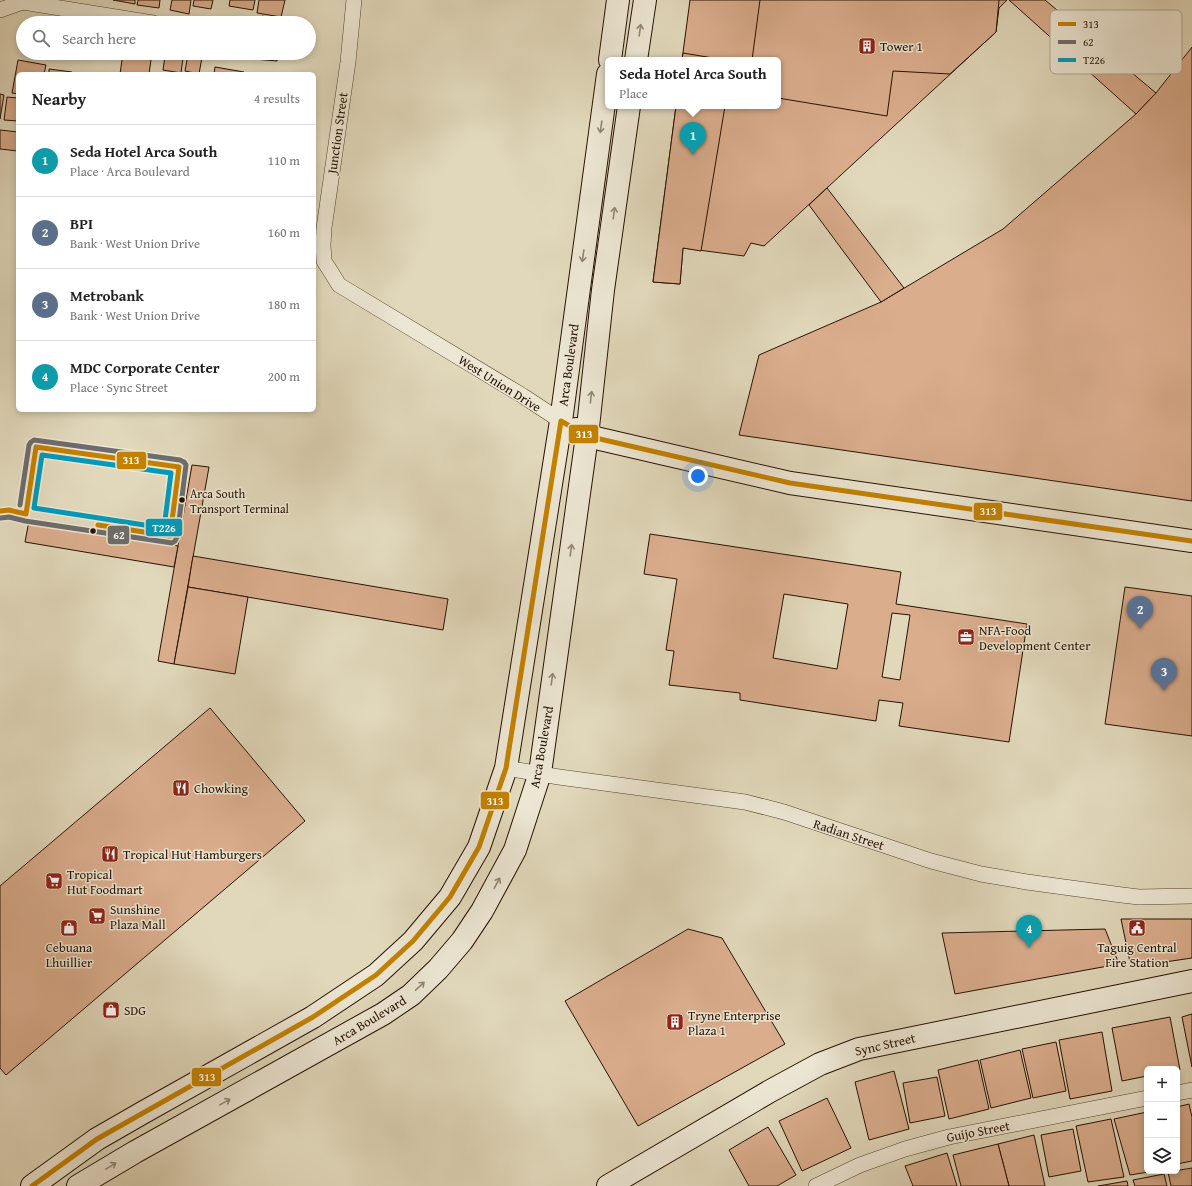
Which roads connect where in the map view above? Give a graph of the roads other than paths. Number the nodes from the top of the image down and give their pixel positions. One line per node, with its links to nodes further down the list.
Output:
1 (354, 0): 11 (street, Junction Street)
2 (618, 0): 7 (street)
3 (645, 0): 8 (street, one-way to 3)
4 (24, 1): 5 (street); 6 (street)
5 (0, 10)
6 (112, 16)
7 (610, 57)
8 (636, 57)
9 (605, 96): 12 (street, Arca Boulevard, one-way to 12)
10 (629, 109): 13 (street, Arca Boulevard, one-way to 10)
11 (339, 286): 12 (street, West Union Drive)
12 (561, 421): 13 (street, West Union Drive); 15 (street, Arca Boulevard)
13 (587, 436): 14 (street, West Union Drive); 16 (street, Arca Boulevard, one-way to 13)
14 (1192, 540)
15 (506, 768): 16 (street, Radian Street); 22 (street, Arca Boulevard)
16 (540, 773): 17 (street, Radian Street); 23 (street, Arca Boulevard, one-way to 16)
17 (1192, 896)
18 (1192, 981): 24 (street, Sync Street)
19 (1192, 1090): 20 (street)
20 (1180, 1092)
21 (1144, 1099): 25 (street, Guijo Street)
22 (32, 1186)
23 (78, 1186)
24 (608, 1186)
25 (816, 1186)

